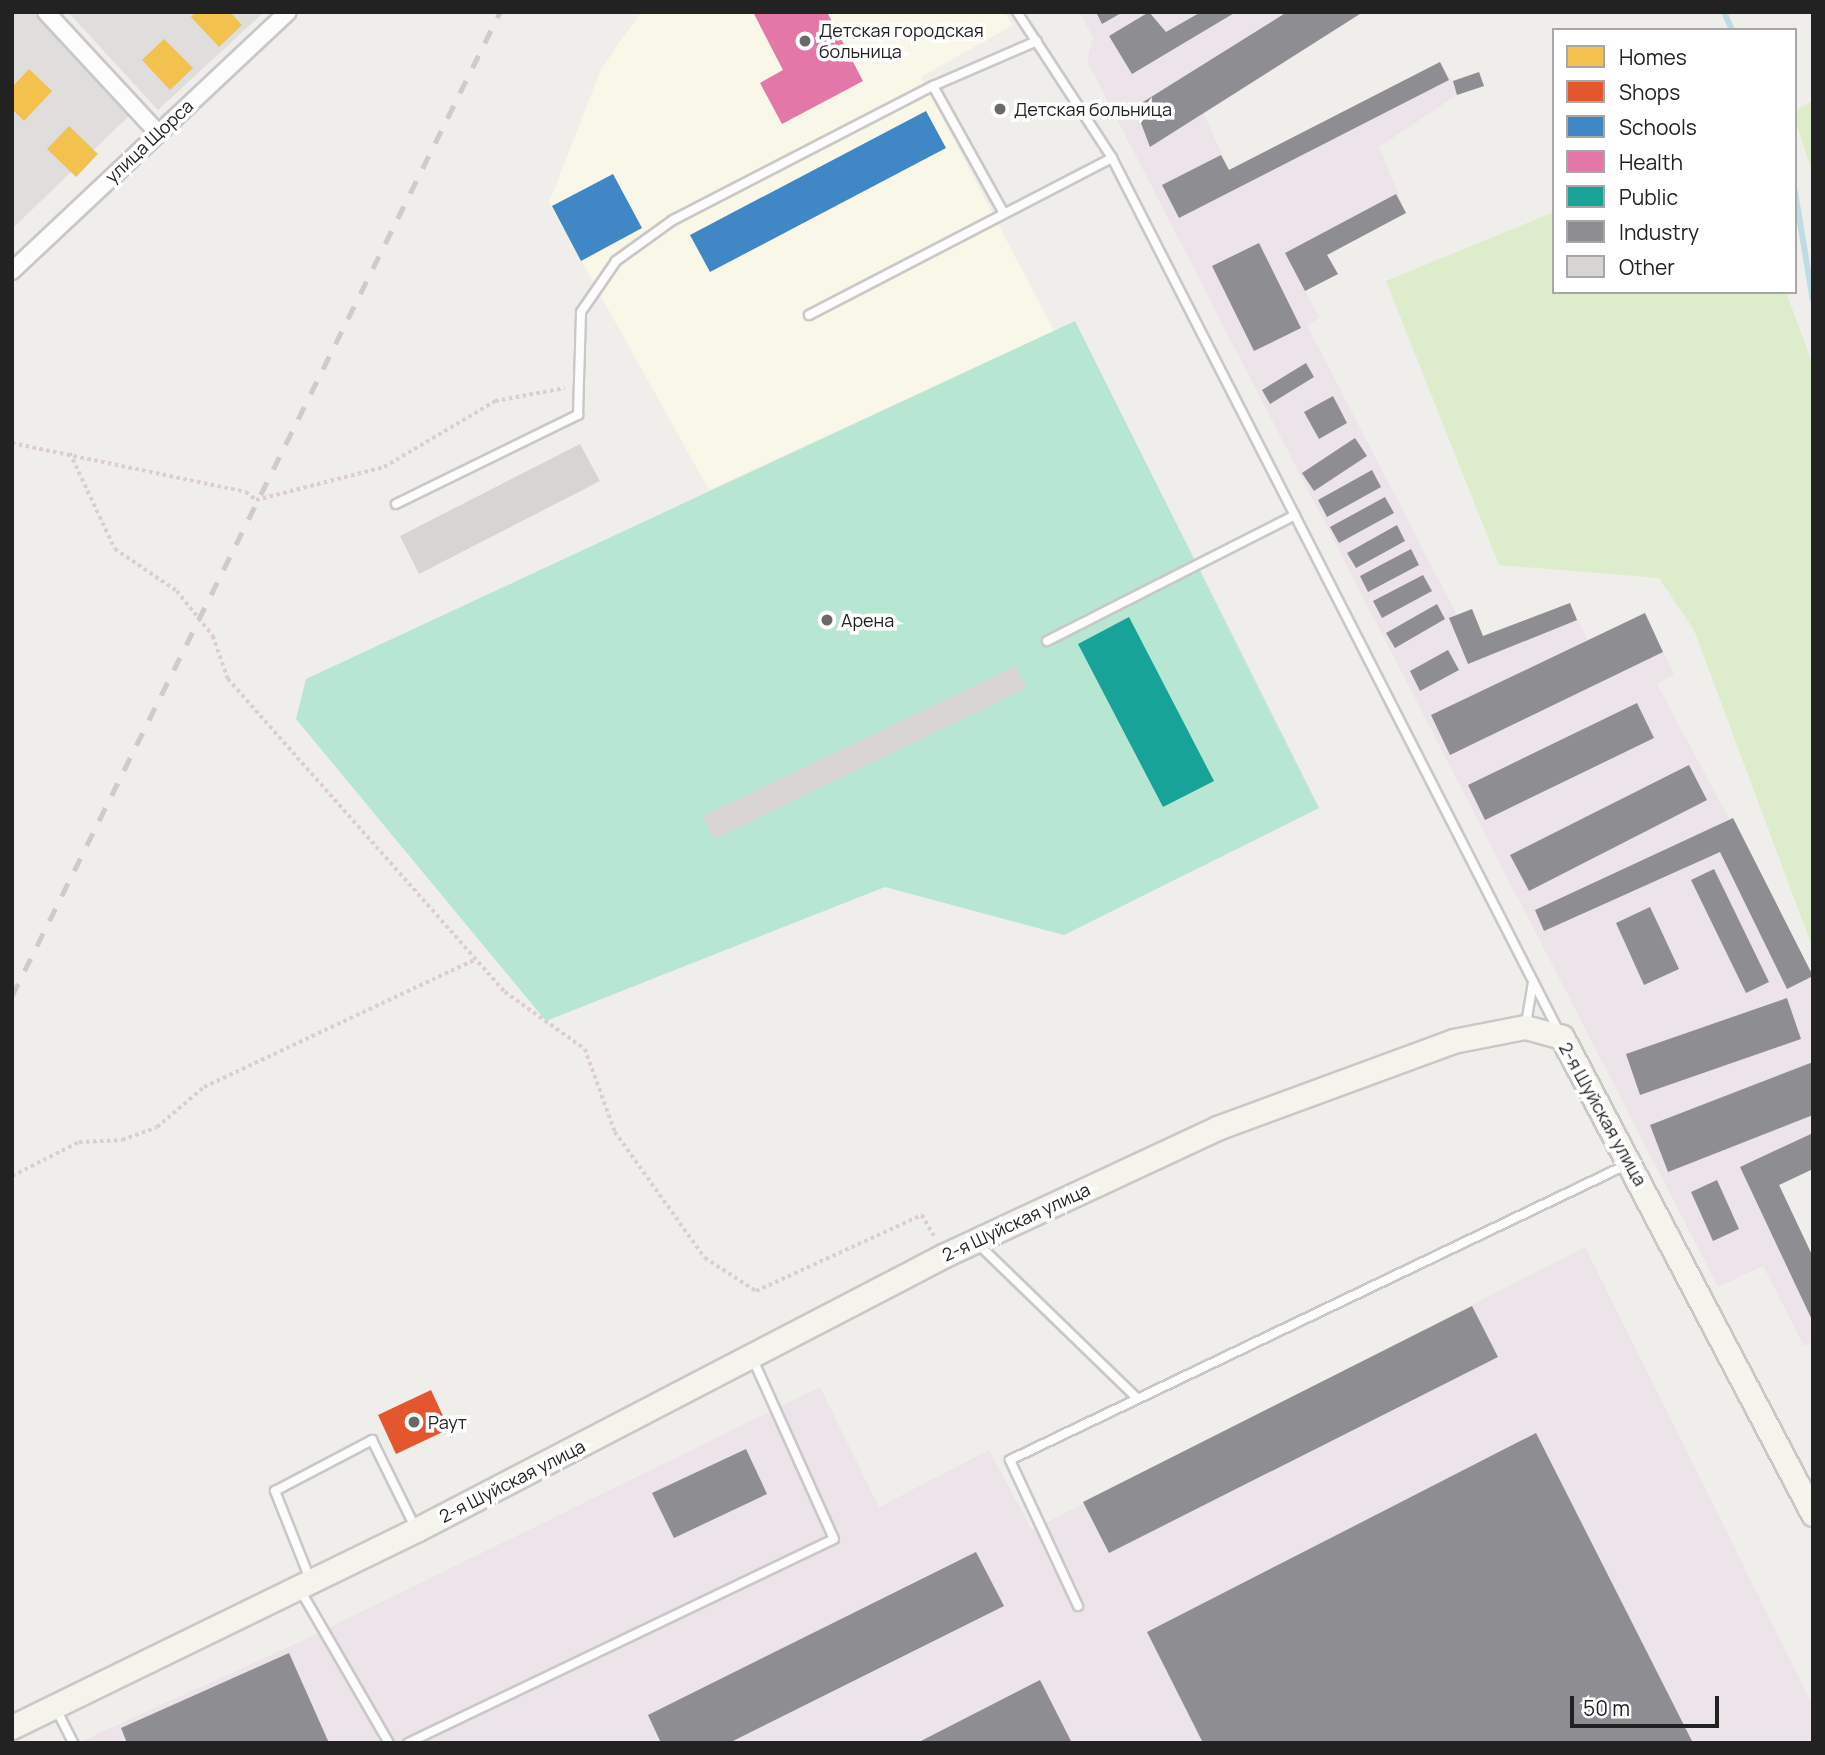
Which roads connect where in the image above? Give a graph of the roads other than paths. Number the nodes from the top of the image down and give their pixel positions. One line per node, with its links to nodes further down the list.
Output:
1 (46, 12): 6 (street)
2 (288, 12): 6 (street, улица Щорса)
3 (1017, 12): 4 (lane)
4 (1037, 41): 5 (lane); 7 (lane)
5 (933, 86): 8 (lane); 11 (lane)
6 (157, 132): 9 (street, улица Щорса)
7 (1112, 158): 8 (lane); 12 (lane)
8 (1003, 212): 10 (lane)
9 (12, 271)
10 (808, 315)
11 (396, 504)
12 (1295, 515): 13 (lane); 14 (lane)
13 (1047, 641)
14 (1533, 982): 15 (lane); 16 (lane)
15 (1525, 1027): 16 (street, 2-я Шуйская улица); 18 (street, 2-я Шуйская улица)
16 (1562, 1037): 17 (street, 2-я Шуйская улица)
17 (1631, 1163): 20 (lane); 21 (street, 2-я Шуйская улица)
18 (975, 1241): 19 (street, 2-я Шуйская улица); 20 (lane)
19 (752, 1357): 22 (street, 2-я Шуйская улица); 29 (lane)
20 (1136, 1398): 24 (lane)
21 (1813, 1514)
22 (416, 1530): 23 (street, 2-я Шуйская улица); 23 (lane)
23 (305, 1584): 25 (street, 2-я Шуйская улица); 28 (lane)
24 (1078, 1606)
25 (54, 1706): 26 (street, 2-я Шуйская улица); 27 (lane)
26 (12, 1727)
27 (73, 1743)
28 (389, 1743)
29 (408, 1743)

